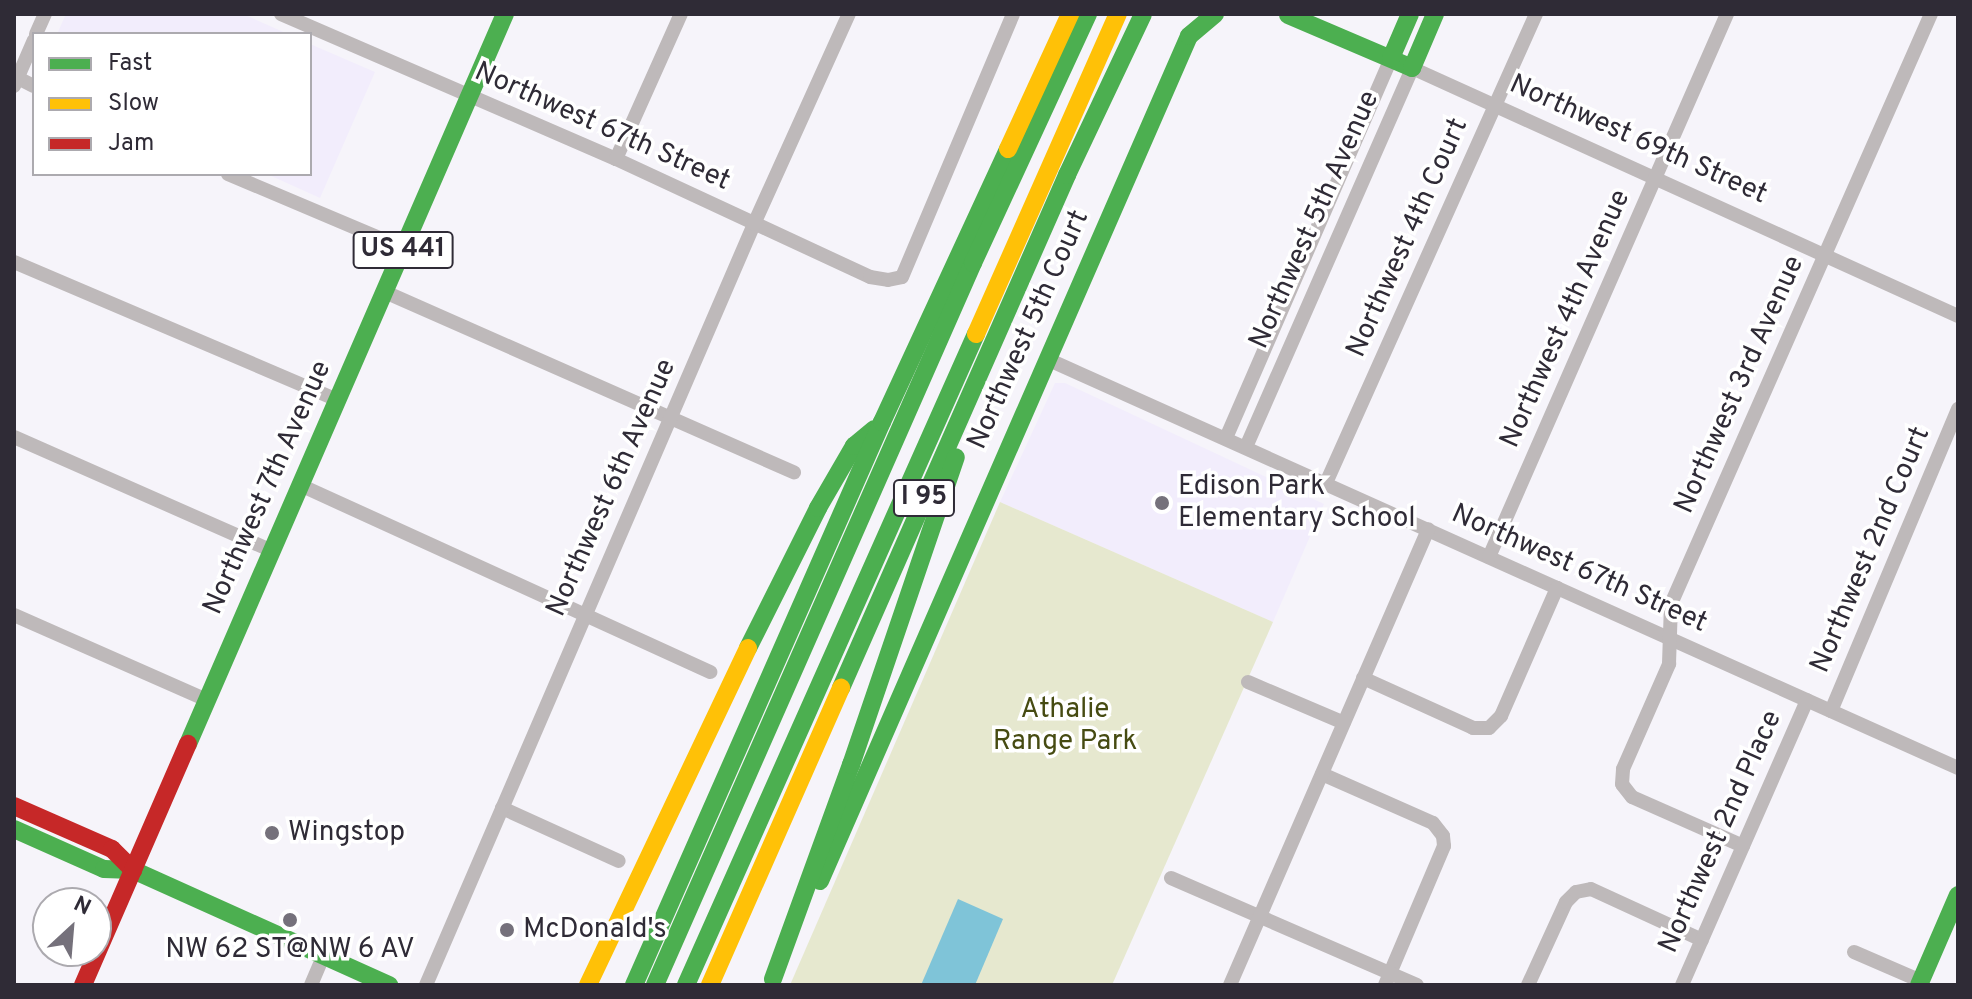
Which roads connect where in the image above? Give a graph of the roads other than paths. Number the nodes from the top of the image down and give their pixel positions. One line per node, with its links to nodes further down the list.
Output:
1 (281, 14): 21 (street, Northwest 67th Street)
2 (505, 14): 21 (main road, Northwest 7th Avenue / US 441)
3 (681, 14): 23 (street)
4 (849, 14): 26 (street, Northwest 6th Avenue)
5 (1013, 14): 26 (street, Northwest 67th Street)
6 (1070, 14): 37 (main road, I 95)
7 (1088, 14): 81 (main road)
8 (1118, 14): 82 (main road)
9 (1143, 14): 34 (main road, I 95)
10 (1215, 14): 32 (main road, Northwest 5th Court)
11 (1410, 14): 18 (main road, Northwest 5th Avenue)
12 (1435, 14): 19 (main road, Northwest 5th Avenue)
13 (1536, 14): 22 (street, Northwest 4th Court)
14 (1727, 14): 25 (street, Northwest 4th Avenue)
15 (1931, 14): 28 (street, Northwest 3rd Avenue)
16 (1294, 15): 18 (main road, Northwest 69th Street)
17 (32, 44): 20 (street)
18 (1391, 58): 19 (main road, Northwest 69th Street); 39 (street, Northwest 5th Avenue)
19 (1412, 68): 22 (street, Northwest 69th Street); 40 (street, Northwest 5th Avenue)
20 (15, 80)
21 (469, 96): 23 (street, Northwest 67th Street); 27 (main road, Northwest 7th Avenue / US 441)
22 (1496, 106): 25 (street, Northwest 69th Street); 42 (street, Northwest 4th Court)
23 (616, 159): 26 (street, Northwest 67th Street)
24 (233, 176): 27 (street)
25 (1655, 180): 28 (street, Northwest 69th Street); 46 (street, Northwest 4th Avenue)
26 (754, 224): 36 (street, Northwest 6th Avenue)
27 (403, 248): 30 (main road, Northwest 7th Avenue / US 441)
28 (1826, 255): 31 (street, Northwest 69th Street); 50 (street, Northwest 3rd Avenue)
29 (14, 262): 33 (street)
30 (385, 292): 33 (main road, Northwest 7th Avenue / US 441); 36 (street)
31 (1958, 316)
32 (1047, 359): 39 (street, Northwest 67th Street); 73 (main road, Northwest 5th Court)
33 (338, 400): 43 (main road, Northwest 7th Avenue / US 441)
34 (964, 407): 73 (main road); 83 (main road, I 95)
35 (1958, 409): 56 (street, Northwest 2nd Court)
36 (672, 421): 41 (street); 49 (street, Northwest 6th Avenue)
37 (882, 422): 79 (main road); 80 (main road, I 95)
38 (14, 437): 45 (street)
39 (1226, 438): 40 (street, Northwest 67th Street)
40 (1246, 447): 42 (street, Northwest 67th Street)
41 (794, 472)
42 (1326, 483): 44 (street, Northwest 67th Street)
43 (300, 485): 45 (main road, Northwest 7th Avenue / US 441); 49 (street)
44 (1428, 529): 46 (street, Northwest 67th Street); 52 (street)
45 (272, 551): 54 (main road, Northwest 7th Avenue / US 441)
46 (1489, 557): 47 (street, Northwest 67th Street)
47 (1557, 588): 50 (street, Northwest 67th Street); 52 (street)
48 (14, 615): 54 (street)
49 (585, 615): 51 (street); 61 (street, Northwest 6th Avenue)
50 (1669, 638): 55 (street, Northwest 67th Street); 63 (street, Northwest 3rd Avenue)
51 (710, 672)
52 (1363, 678): 57 (street)
53 (1248, 682): 57 (street)
54 (207, 700): 65 (main road, Northwest 7th Avenue / US 441)
55 (1807, 700): 56 (street, Northwest 67th Street); 63 (street, Northwest 2nd Place)
56 (1831, 711): 58 (street, Northwest 67th Street)
57 (1344, 723): 59 (street)
58 (1958, 768)
59 (1322, 774): 68 (street); 72 (street)
60 (14, 806): 65 (main road)
61 (502, 808): 64 (street); 78 (street, Northwest 6th Avenue)
62 (14, 829): 65 (main road)
63 (1743, 846): 69 (street, Northwest 2nd Place)
64 (619, 861)
65 (133, 870): 71 (main road); 75 (main road, Northwest 7th Avenue / US 441)
66 (1171, 878): 68 (street)
67 (1958, 895): 74 (main road)
68 (1260, 916): 72 (street); 84 (street)
69 (1702, 940): 86 (street); 87 (street, Northwest 2nd Place)
70 (1854, 952): 74 (street)
71 (324, 955): 76 (street); 77 (main road)
72 (1388, 979): 85 (street)
73 (771, 982)
74 (1920, 983)
75 (83, 985)
76 (311, 985)
77 (389, 985)
78 (426, 985)
79 (588, 985)
80 (634, 985)
81 (655, 985)
82 (686, 985)
83 (710, 985)
84 (1230, 985)
85 (1417, 985)
86 (1528, 985)
87 (1682, 985)

